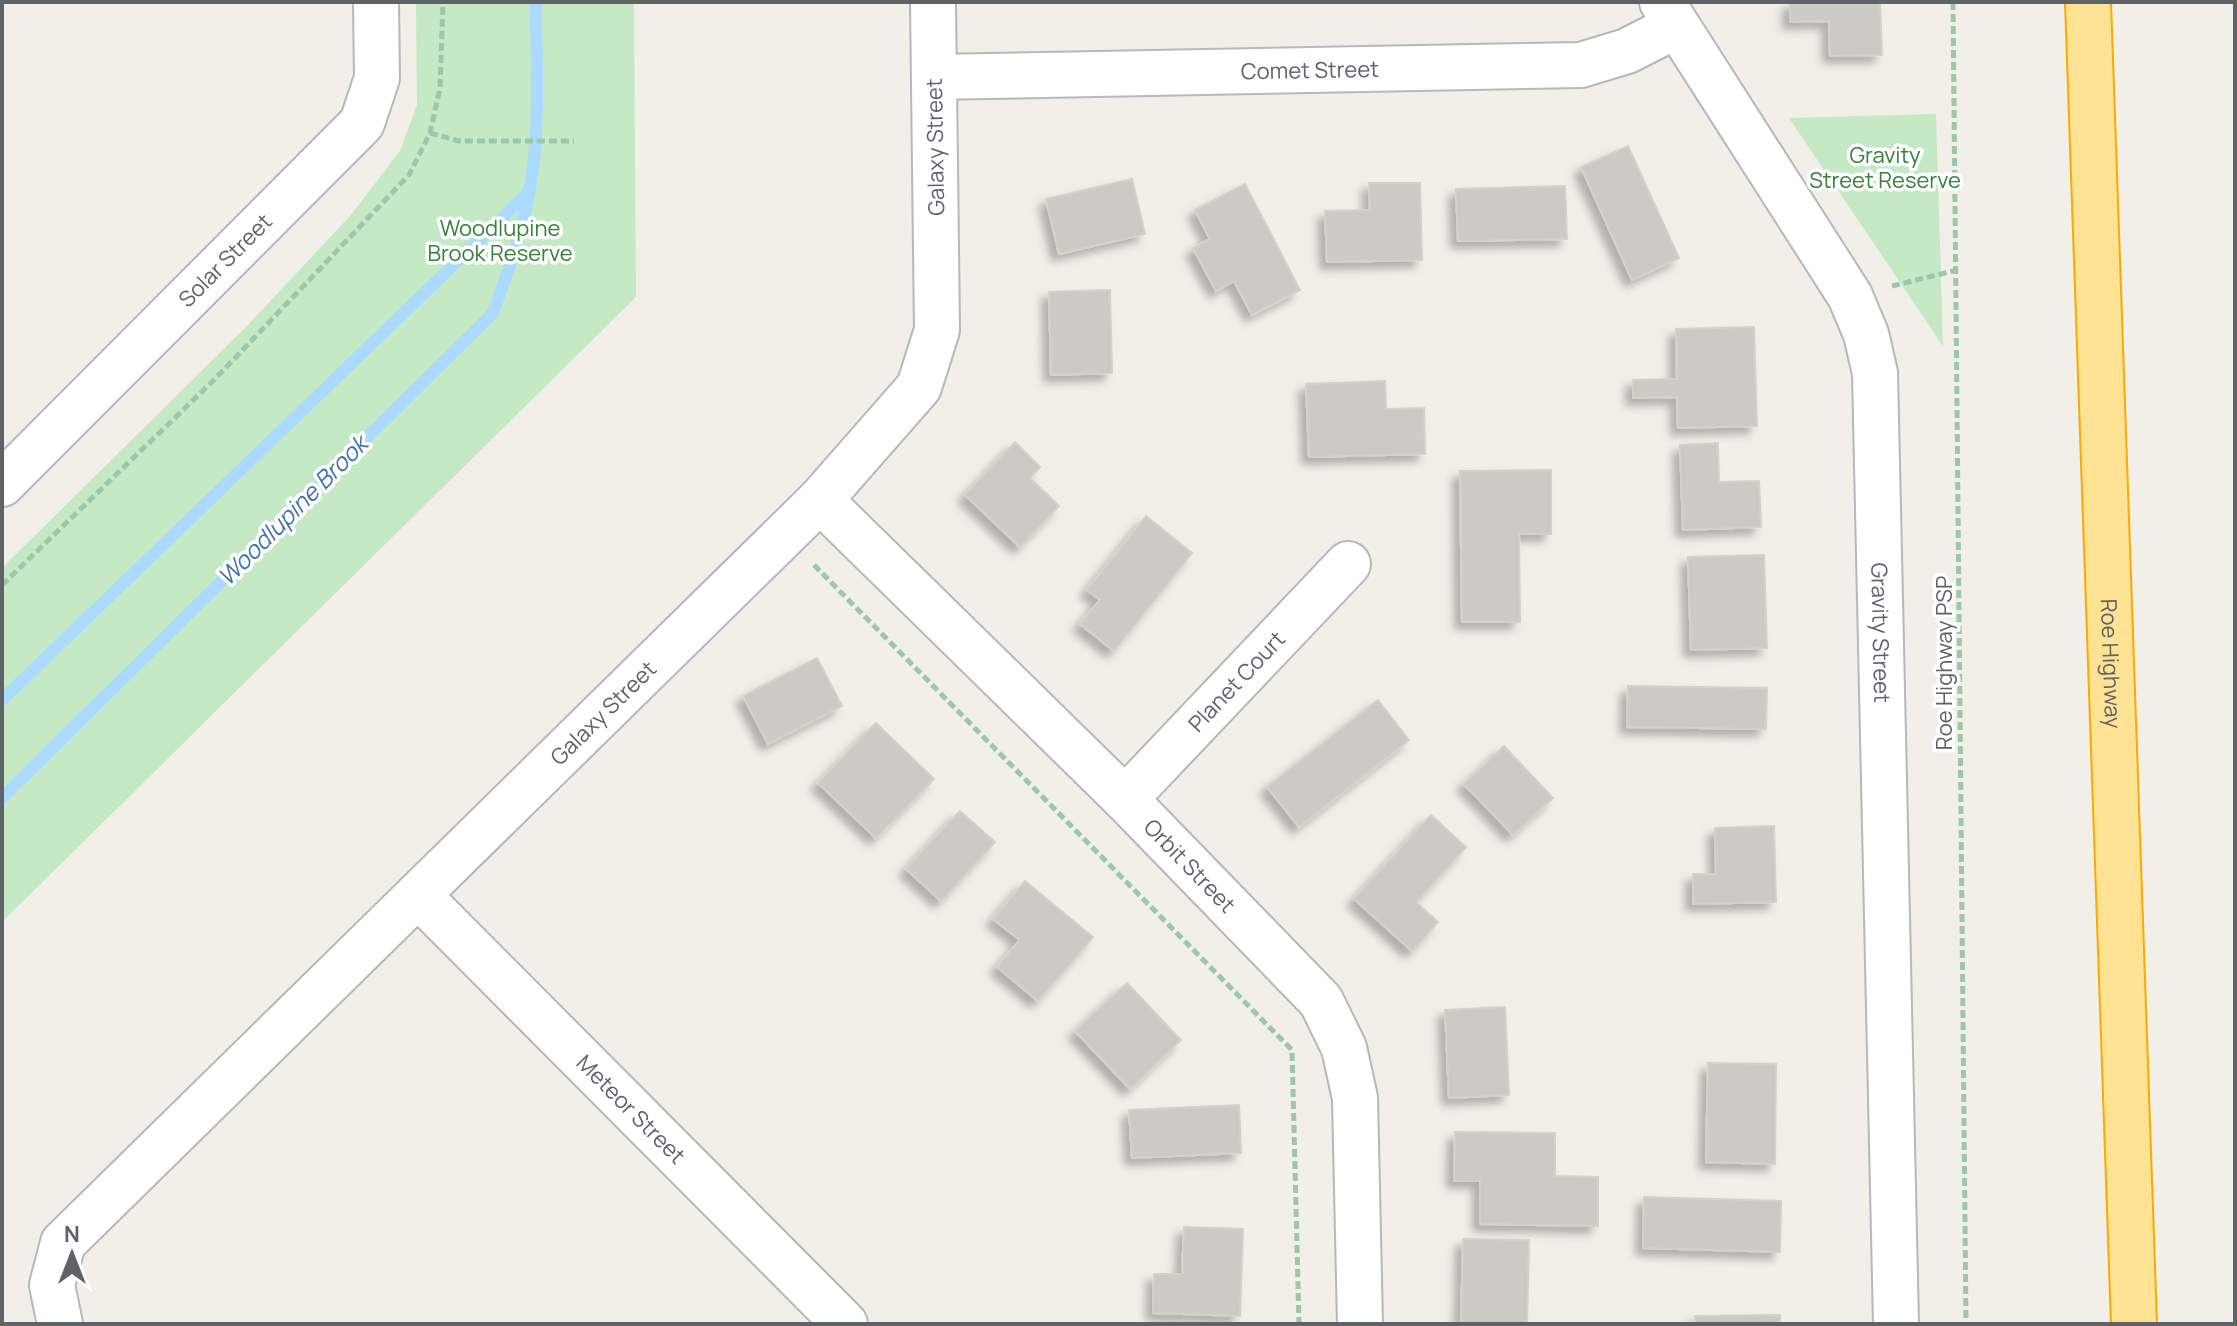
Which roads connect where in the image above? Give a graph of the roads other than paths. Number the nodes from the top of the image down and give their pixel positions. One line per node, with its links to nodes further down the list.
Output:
1 (376, 2): 6 (street, Solar Street)
2 (933, 2): 5 (street, Galaxy Street)
3 (2088, 2): 15 (highway, Roe Highway)
4 (1669, 14): 5 (street, Comet Street); 14 (street, Gravity Street)
5 (934, 77): 7 (street, Galaxy Street)
6 (2, 484)
7 (820, 500): 9 (street, Orbit Street); 10 (street, Galaxy Street)
8 (1348, 564): 9 (street, Planet Court)
9 (1125, 799): 13 (street, Orbit Street)
10 (418, 895): 11 (street, Galaxy Street); 12 (street, Meteor Street)
11 (60, 1324)
12 (845, 1324)
13 (1360, 1324)
14 (1896, 1324)
15 (2134, 1324)

